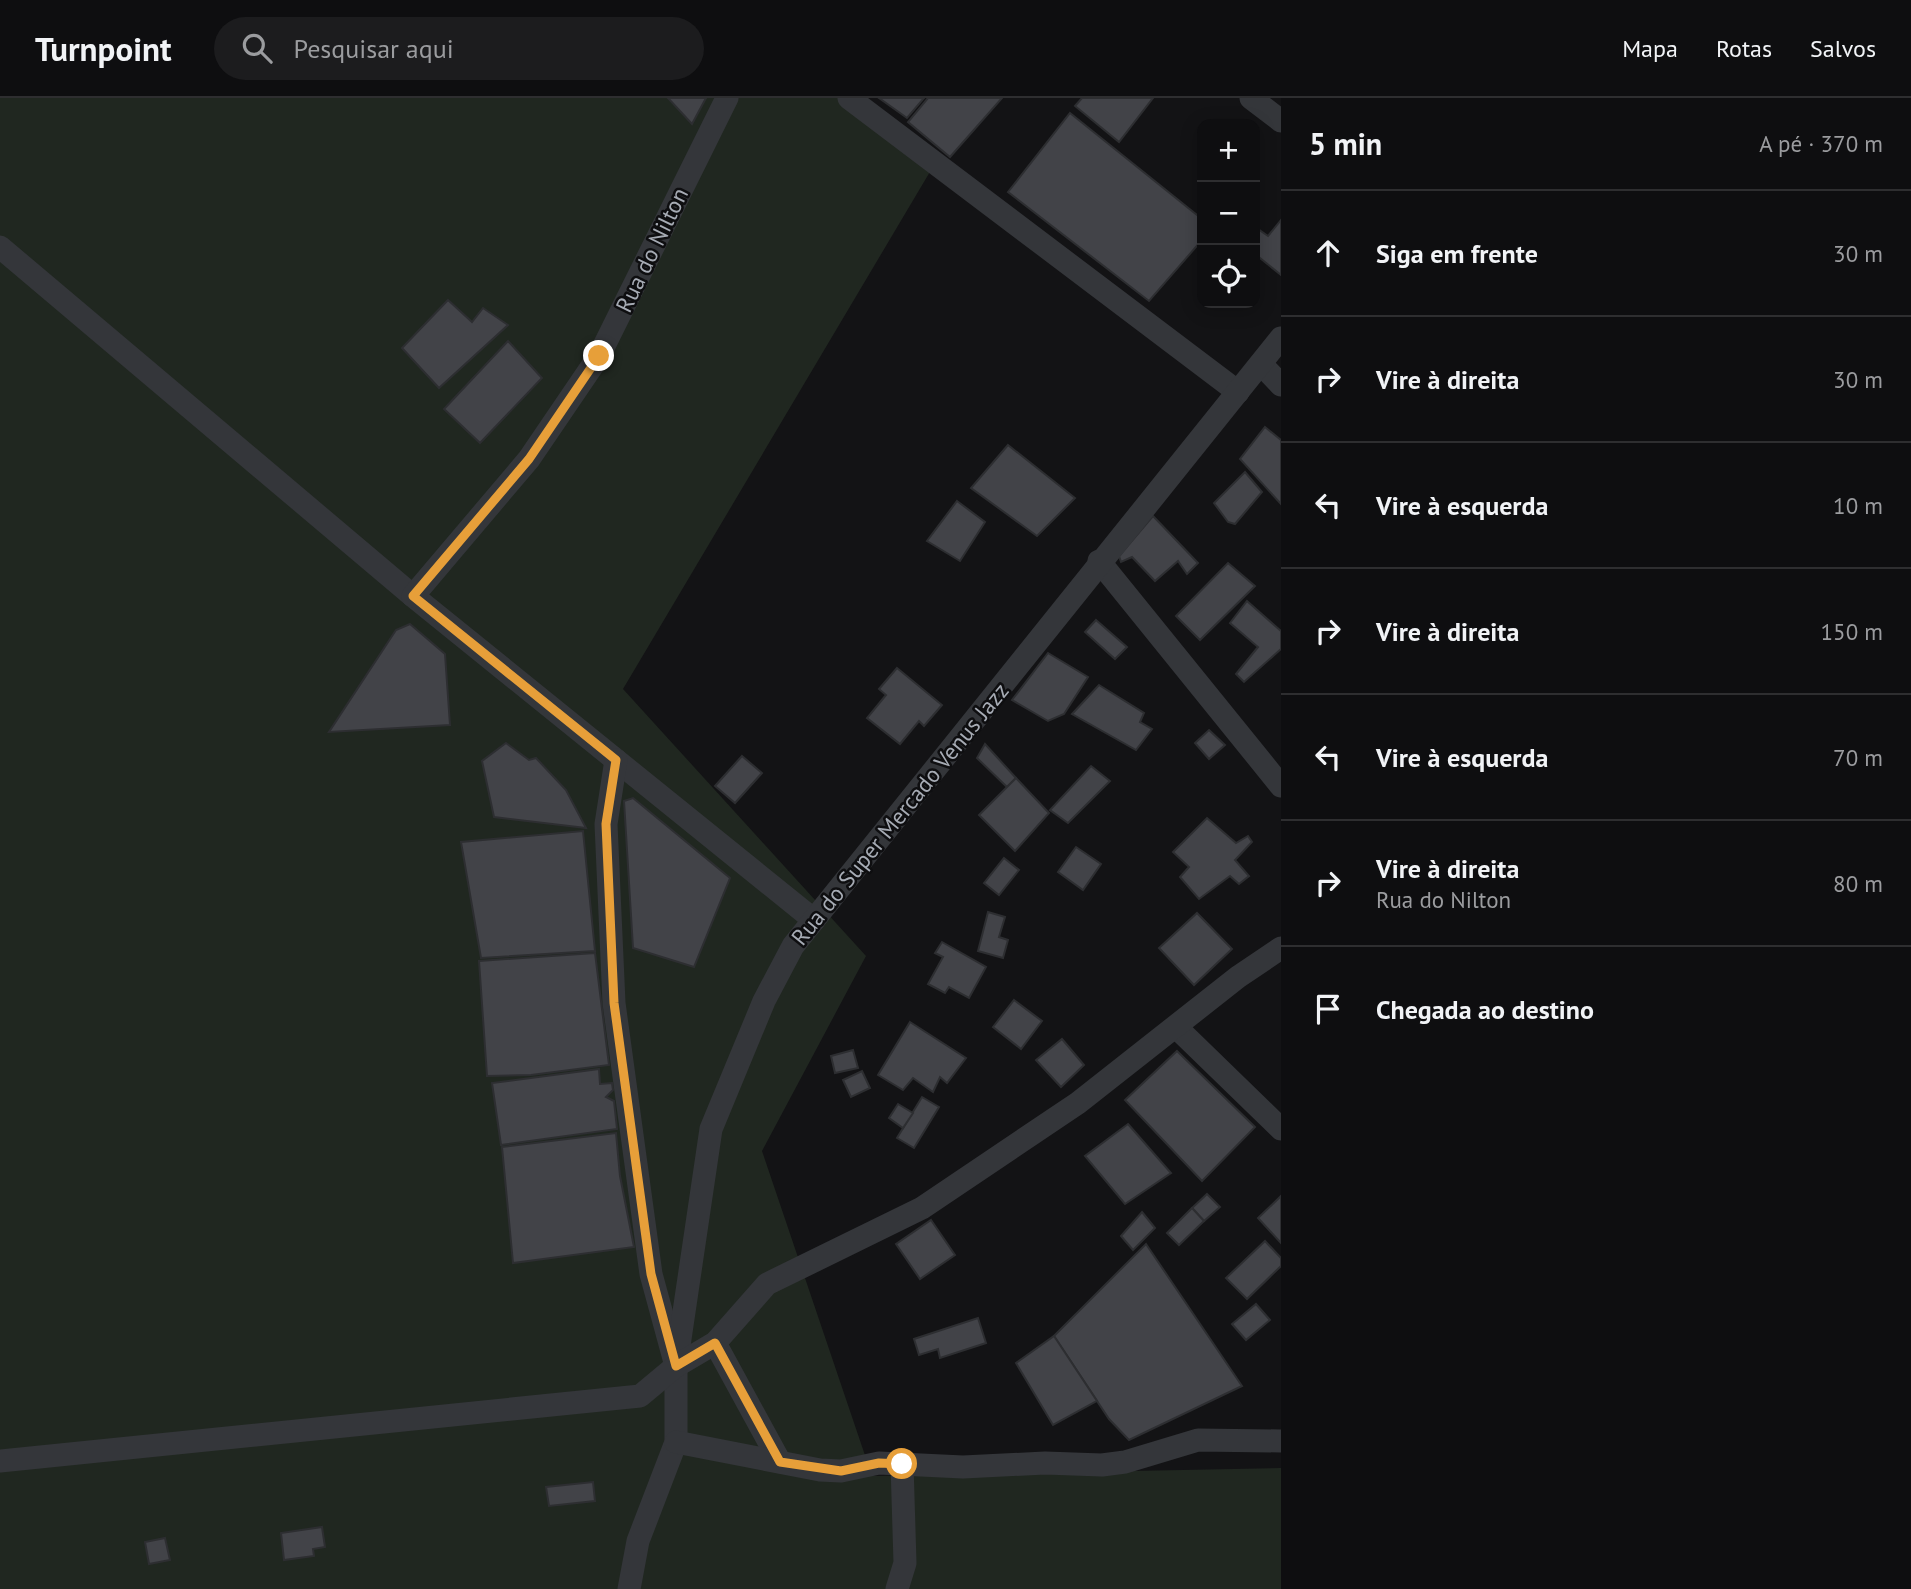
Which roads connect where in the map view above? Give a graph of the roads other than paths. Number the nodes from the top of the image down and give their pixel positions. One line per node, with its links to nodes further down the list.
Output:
1 (727, 98): 11 (street, Rua do Nilton)
2 (849, 98): 9 (street)
3 (1251, 98): 4 (street)
4 (1281, 121)
5 (0, 247): 11 (street)
6 (1281, 338): 7 (street, Rua do Super Mercado Venus Jazz)
7 (1261, 364): 8 (street); 9 (street, Rua do Super Mercado Venus Jazz)
8 (1281, 385)
9 (1238, 392): 10 (street, Rua do Super Mercado Venus Jazz)
10 (1099, 561): 13 (street); 14 (street, Rua do Super Mercado Venus Jazz)
11 (413, 596): 12 (street)
12 (616, 760): 14 (street); 19 (street)
13 (1281, 786)
14 (814, 920): 19 (street, Rua do Super Mercado Venus Jazz)
15 (1281, 948): 16 (street)
16 (1176, 1027): 17 (street); 18 (street)
17 (1281, 1129)
18 (715, 1343): 19 (street); 23 (street)
19 (676, 1366): 21 (street); 22 (street)
20 (1281, 1441): 24 (street)
21 (676, 1442): 23 (street); 25 (street)
22 (0, 1461)
23 (780, 1462): 24 (street)
24 (902, 1464): 26 (street)
25 (629, 1589)
26 (897, 1589)

